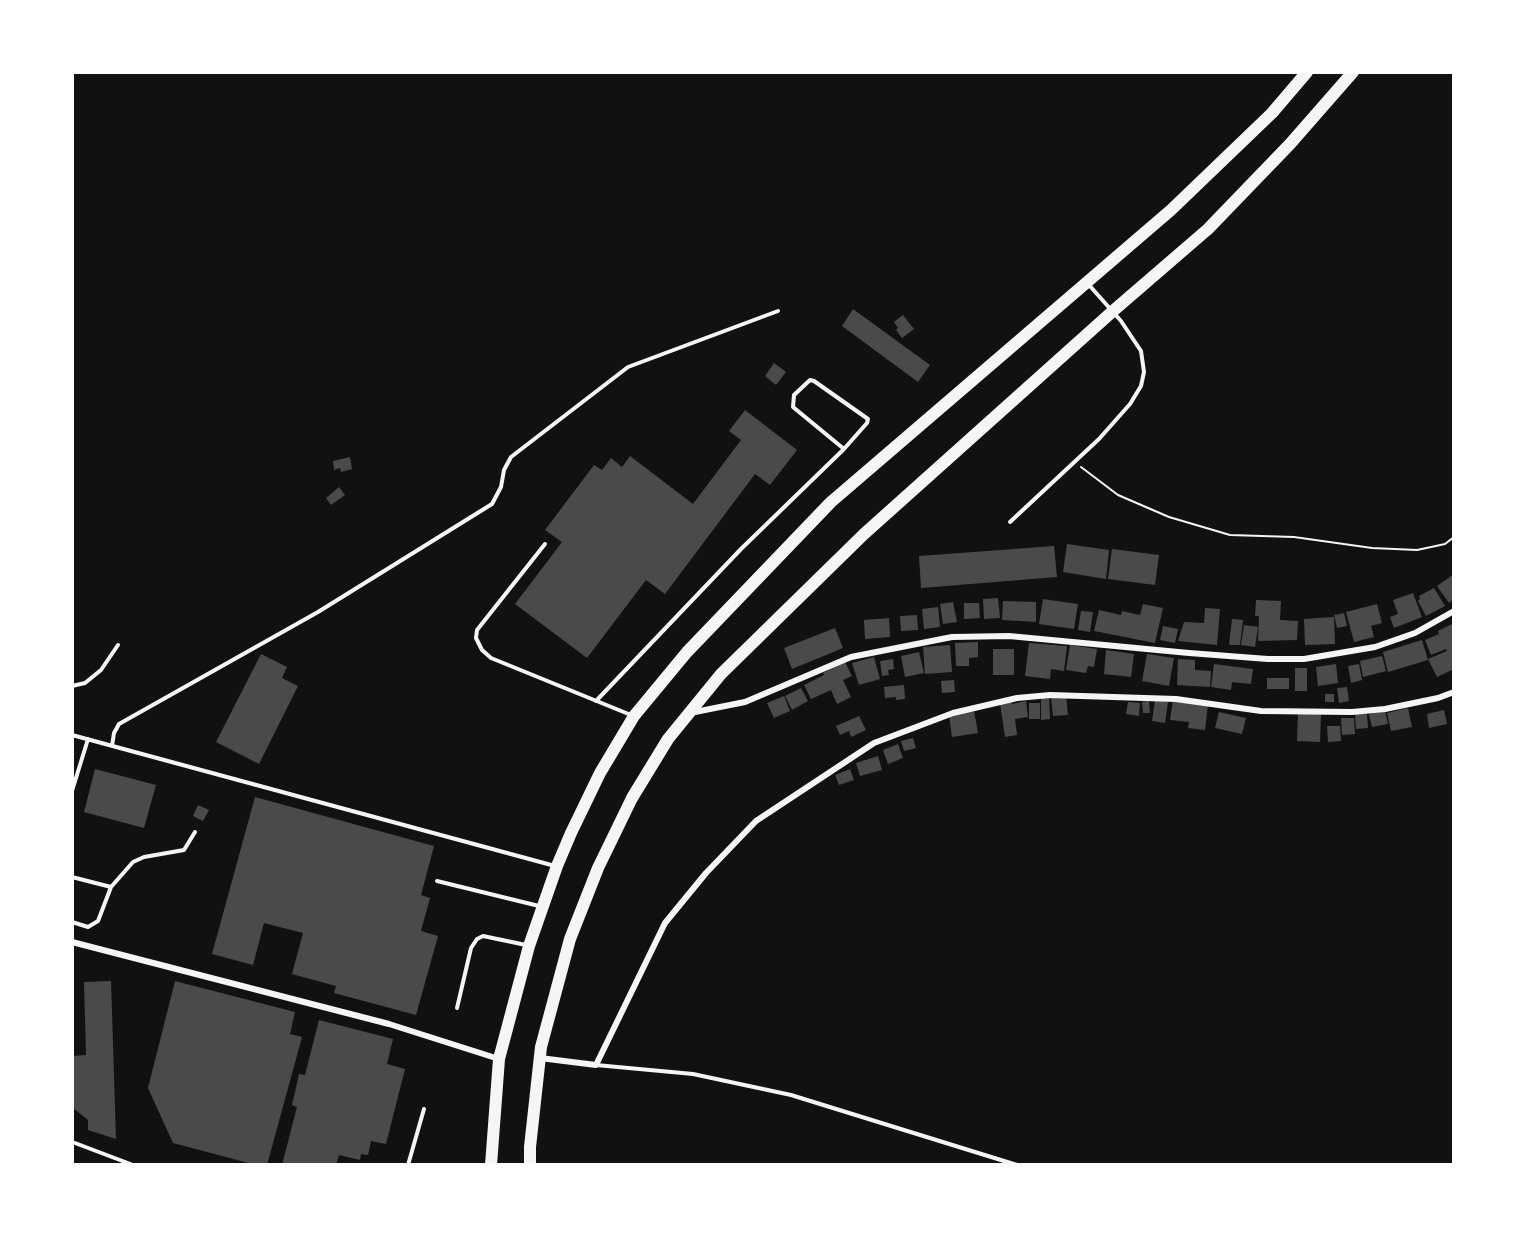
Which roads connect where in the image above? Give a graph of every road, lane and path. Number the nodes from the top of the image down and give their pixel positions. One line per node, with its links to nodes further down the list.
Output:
1 (1306, 72): 3 (highway)
2 (1353, 72): 4 (highway)
3 (1086, 282): 4 (lane); 17 (highway)
4 (1113, 310): 7 (lane); 16 (highway)
5 (778, 311): 20 (lane)
6 (844, 449): 6 (lane); 15 (lane)
7 (1074, 462): 8 (lane); 9 (path)
8 (1010, 522)
9 (1454, 537)
10 (545, 544): 15 (lane)
11 (1454, 611): 16 (street)
12 (118, 645): 13 (lane)
13 (72, 686)
14 (1454, 692): 34 (street)
15 (596, 701): 17 (lane)
16 (687, 714): 32 (highway)
17 (634, 716): 23 (highway)
18 (72, 735): 19 (lane)
19 (88, 739): 20 (lane); 21 (lane)
20 (112, 746): 23 (lane)
21 (72, 791)
22 (195, 832): 26 (lane)
23 (557, 866): 27 (highway)
24 (72, 877): 26 (lane)
25 (437, 881): 27 (lane)
26 (111, 887): 28 (lane)
27 (543, 907): 30 (highway)
28 (72, 922)
29 (72, 942): 33 (street)
30 (529, 946): 31 (lane); 33 (highway)
31 (457, 1008)
32 (539, 1058): 34 (street); 40 (highway)
33 (499, 1059): 39 (highway)
34 (596, 1065): 41 (lane)
35 (424, 1109): 38 (lane)
36 (75, 1143): 37 (lane)
37 (133, 1165)
38 (408, 1165)
39 (491, 1165)
40 (530, 1165)
41 (1017, 1165)

